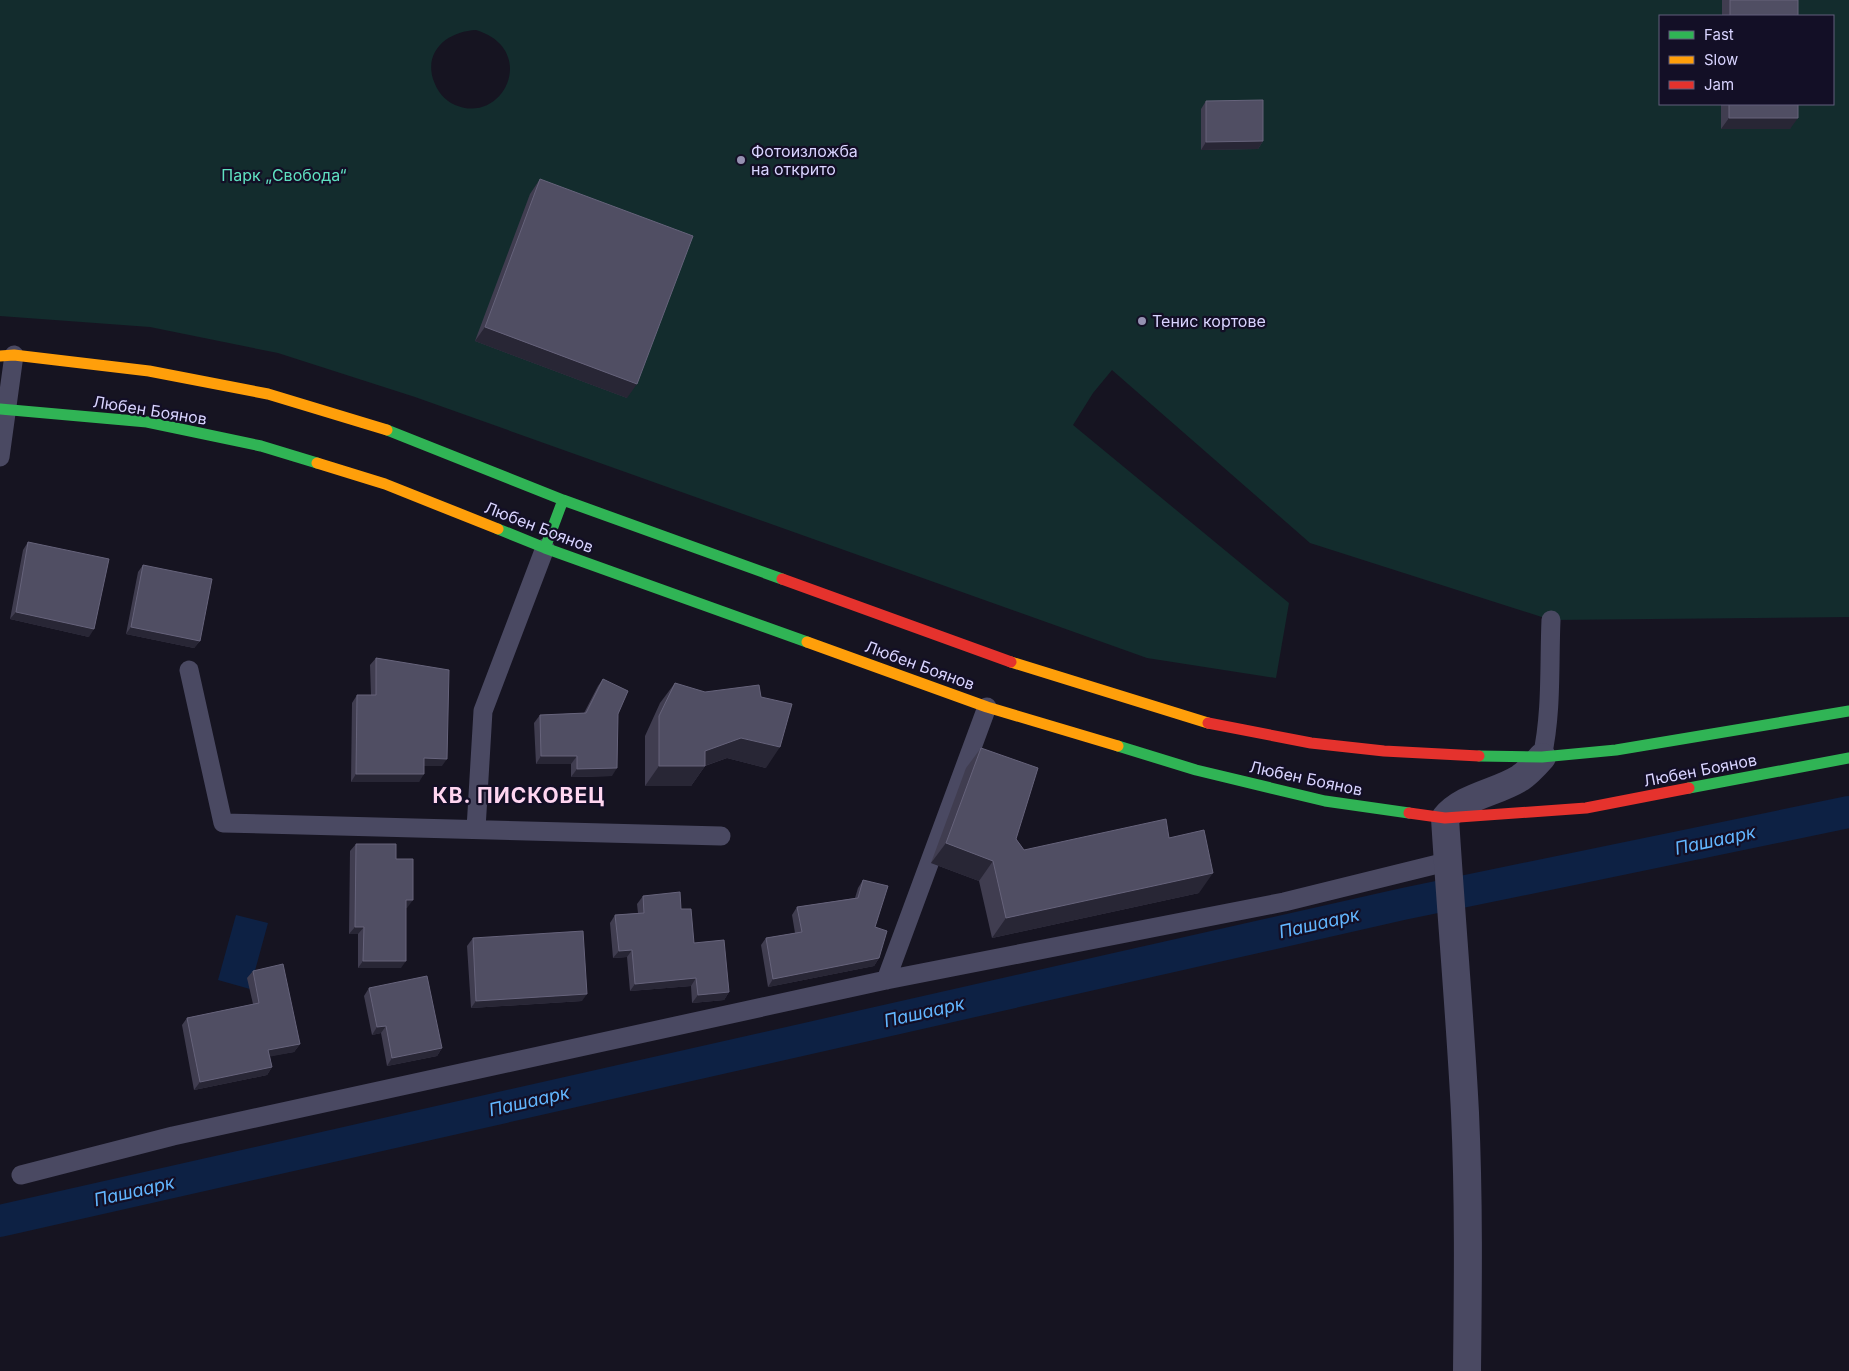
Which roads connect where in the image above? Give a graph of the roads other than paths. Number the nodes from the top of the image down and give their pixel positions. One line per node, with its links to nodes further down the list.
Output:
1 (7, 356): 2 (lane); 4 (street, Любен Боянов)
2 (3, 409): 3 (lane); 5 (street, Любен Боянов)
3 (0, 457)
4 (563, 500): 5 (street); 10 (street, Любен Боянов)
5 (545, 548): 8 (street, Любен Боянов); 13 (lane)
6 (1551, 620): 10 (lane)
7 (189, 670): 13 (lane)
8 (987, 706): 12 (street, Любен Боянов); 16 (lane)
9 (1849, 711): 10 (street, Любен Боянов)
10 (1542, 757): 12 (street)
11 (1849, 758): 12 (street, Любен Боянов)
12 (1445, 818): 15 (street)
13 (476, 829): 14 (lane)
14 (721, 836)
15 (1447, 866): 16 (lane); 18 (street)
16 (886, 980): 17 (lane)
17 (21, 1175)
18 (1467, 1371)

